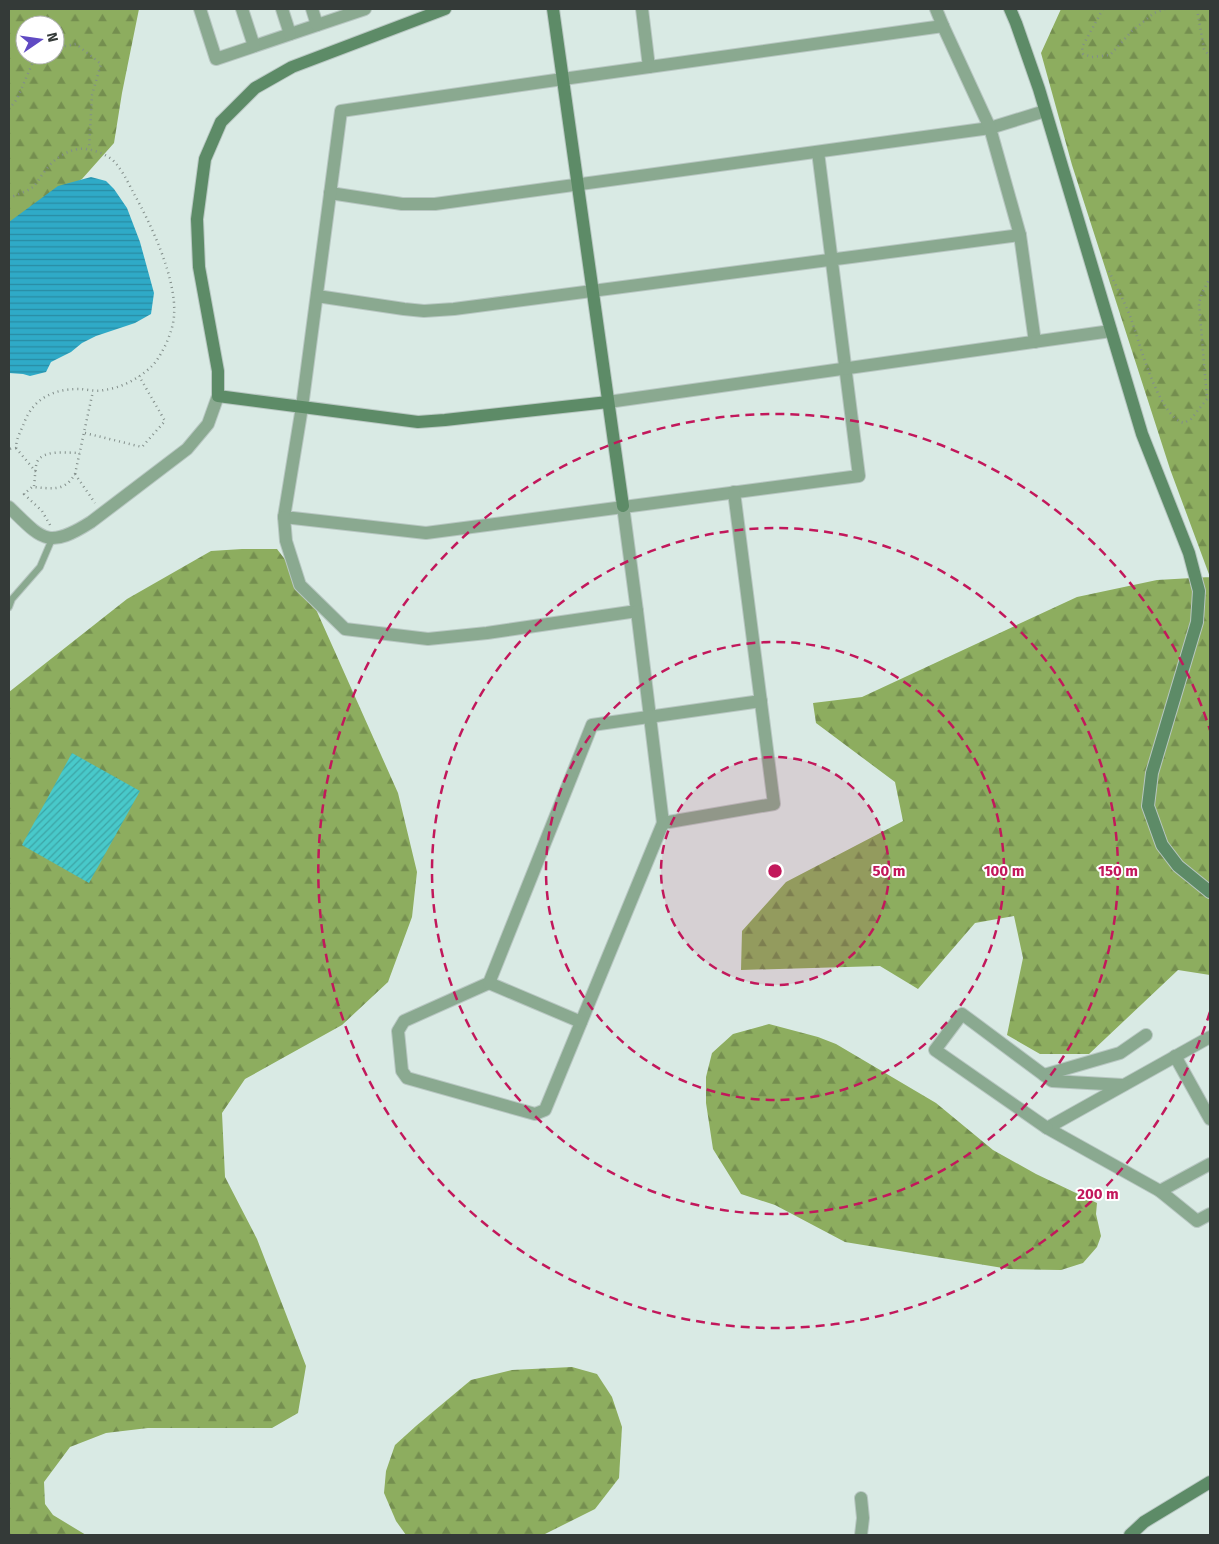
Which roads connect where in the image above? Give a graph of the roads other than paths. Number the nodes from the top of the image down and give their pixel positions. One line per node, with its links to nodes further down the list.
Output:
1 (200, 9): 14 (street)
2 (242, 9): 14 (street)
3 (282, 9): 13 (street)
4 (312, 9): 11 (street)
5 (445, 9): 29 (street)
6 (553, 9): 16 (street)
7 (642, 9): 15 (street)
8 (936, 9): 12 (street)
9 (1010, 9): 17 (street)
10 (358, 10): 11 (street)
11 (317, 25): 13 (street)
12 (944, 26): 15 (street); 18 (street)
13 (290, 34): 14 (street)
14 (254, 46)
15 (649, 67): 16 (street)
16 (563, 79): 20 (street); 21 (street)
17 (1046, 111): 18 (street); 26 (street)
18 (990, 128): 19 (street); 22 (street)
19 (818, 152): 20 (street); 23 (street)
20 (578, 185): 21 (street); 24 (street)
21 (330, 193): 25 (street)
22 (1020, 234): 23 (street); 27 (street)
23 (831, 259): 24 (street); 28 (street)
24 (592, 290): 25 (street); 30 (street)
25 (317, 296): 31 (street)
26 (1111, 331): 27 (street); 42 (street)
27 (1035, 342): 28 (street)
28 (845, 369): 30 (street); 32 (street)
29 (218, 396): 31 (street); 36 (street)
30 (608, 402): 31 (street); 33 (street)
31 (302, 407): 35 (street)
32 (734, 492): 33 (street); 39 (street)
33 (623, 506): 35 (street); 38 (street)
34 (9, 507): 36 (street)
35 (284, 517): 38 (street)
36 (52, 539): 37 (lane)
37 (9, 607)
38 (637, 611): 40 (street)
39 (761, 701): 40 (street); 41 (street)
40 (650, 717): 41 (street); 43 (street)
41 (663, 823): 44 (street)
42 (1210, 892)
43 (489, 983): 44 (street); 44 (street)
44 (581, 1022)
45 (1146, 1035): 48 (street)
46 (1210, 1037): 47 (street)
47 (1175, 1056): 49 (street); 50 (street)
48 (1044, 1075): 49 (street); 51 (street)
49 (1124, 1085): 51 (street)
50 (1210, 1119)
51 (1047, 1128): 53 (street)
52 (1210, 1164): 53 (street)
53 (1160, 1191): 54 (street)
54 (1210, 1214)
55 (1210, 1482): 58 (street)
56 (861, 1498): 57 (street)
57 (861, 1535)
58 (1130, 1535)

